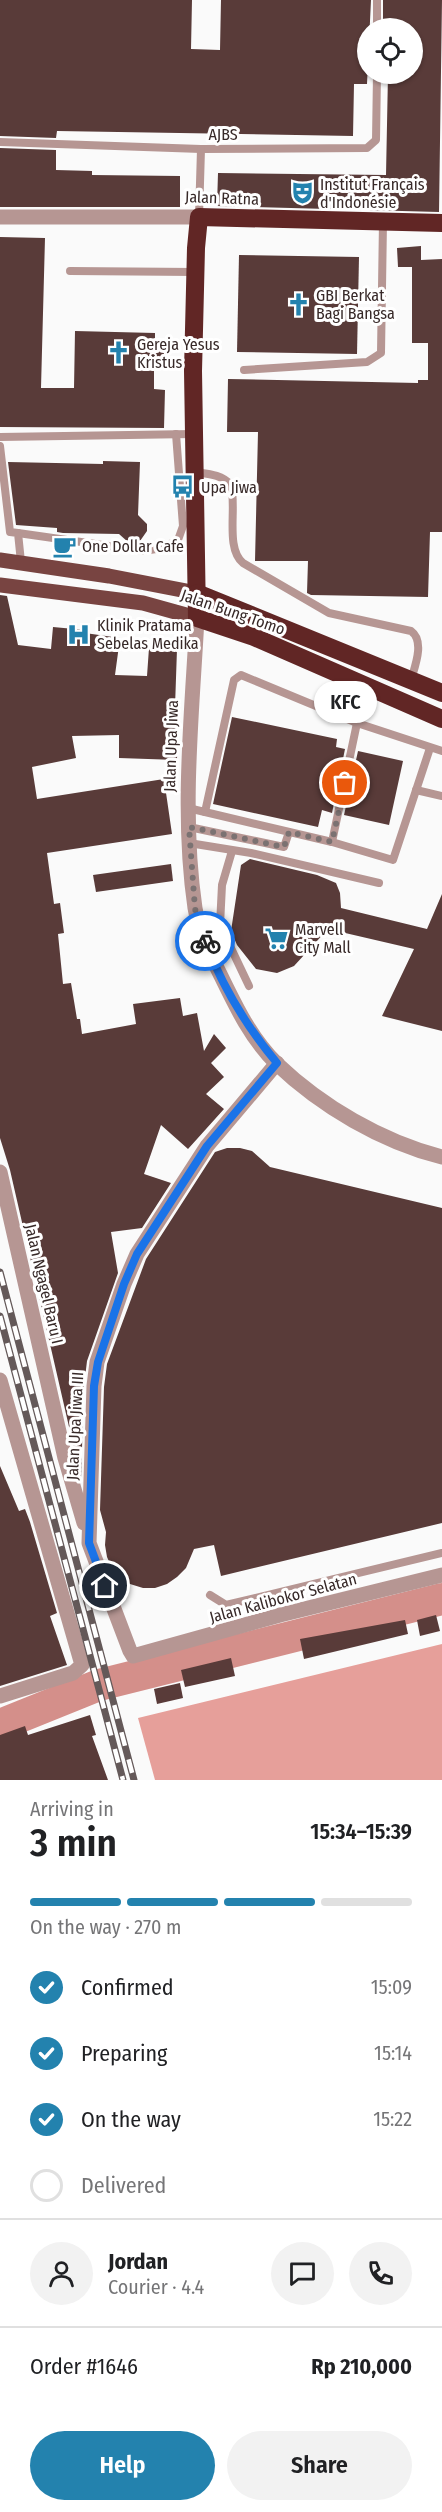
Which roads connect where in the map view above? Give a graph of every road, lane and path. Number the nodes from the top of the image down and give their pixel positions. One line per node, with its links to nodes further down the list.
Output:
1 (377, 0): 2 (lane)
2 (377, 18)
3 (377, 84): 5 (lane, AJBS)
4 (0, 142): 5 (lane, AJBS)
5 (201, 150): 7 (lane)
6 (0, 217): 7 (street, Jalan Ratna)
7 (199, 217): 8 (highway, Jalan Ratna); 11 (highway, Jalan Upa Jiwa)
8 (383, 222): 9 (highway, Jalan Ratna); 12 (lane)
9 (442, 223)
10 (70, 272): 11 (lane)
11 (195, 272): 13 (highway, Jalan Upa Jiwa)
12 (244, 370)
13 (184, 434): 14 (lane); 16 (highway, Jalan Upa Jiwa); 17 (lane)
14 (0, 437)
15 (0, 446): 17 (lane)
16 (193, 472): 21 (highway, Jalan Upa Jiwa); 23 (lane)
17 (18, 533): 19 (lane)
18 (0, 560): 19 (main road, Jalan Bung Tomo)
19 (21, 562): 21 (main road, Jalan Bung Tomo)
20 (0, 585): 22 (main road, Jalan Bung Tomo)
21 (197, 592): 22 (highway, Jalan Upa Jiwa); 23 (highway, Jalan Bung Tomo)
22 (196, 618): 25 (highway, Jalan Bung Tomo); 31 (street, Jalan Upa Jiwa)
23 (411, 680): 24 (highway, Jalan Bung Tomo)
24 (442, 693)
25 (442, 719)
26 (357, 723): 27 (lane); 32 (lane); 35 (lane)
27 (430, 748): 28 (lane); 29 (lane)
28 (442, 751)
29 (416, 790): 30 (lane); 35 (lane)
30 (442, 796)
31 (188, 808): 32 (lane); 34 (street, Jalan Upa Jiwa)
32 (205, 812): 33 (lane)
33 (289, 832): 34 (lane); 35 (lane)
34 (189, 835): 36 (lane); 39 (street, Jalan Upa Jiwa)
35 (332, 842)
36 (232, 850): 37 (lane); 38 (lane)
37 (379, 883)
38 (249, 986)
39 (277, 1063): 40 (street, Jalan Upa Jiwa); 43 (street, Jalan Upa Jiwa III)
40 (442, 1157)
41 (0, 1172): 43 (street, Jalan Ngagel Baru I)
42 (0, 1380): 48 (street)
43 (89, 1543): 47 (street, Jalan Upa Jiwa III)
44 (442, 1552): 46 (lane)
45 (442, 1575): 47 (street, Jalan Kalibokor Selatan)
46 (210, 1595)
47 (133, 1656)
48 (0, 1696)

